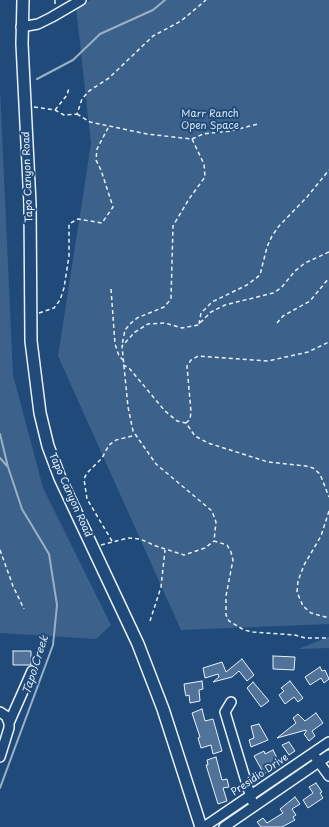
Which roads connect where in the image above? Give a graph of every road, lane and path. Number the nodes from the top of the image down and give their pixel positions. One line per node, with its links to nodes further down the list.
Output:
1 (23, 0): 4 (main road, Tapo Canyon Road)
2 (81, 0): 4 (street)
3 (206, 0): 8 (path)
4 (22, 27): 6 (main road, Tapo Canyon Road)
5 (69, 88): 7 (path)
6 (25, 107): 7 (path); 16 (main road, Tapo Canyon Road)
7 (55, 110): 8 (path)
8 (77, 114): 10 (path)
9 (258, 124): 11 (path)
10 (109, 126): 11 (path); 16 (path)
11 (192, 139): 20 (path)
12 (329, 170): 18 (path)
13 (329, 252): 18 (path)
14 (329, 278): 17 (path)
15 (111, 289): 21 (path)
16 (31, 314): 29 (main road, Tapo Canyon Road)
17 (277, 323)
18 (198, 325): 20 (path)
19 (329, 342): 23 (path)
20 (122, 346): 21 (path)
21 (123, 360): 22 (path)
22 (123, 365): 23 (path); 24 (path)
23 (186, 423): 25 (path)
24 (136, 435): 27 (path); 28 (path)
25 (329, 497)
26 (329, 511): 33 (path)
27 (112, 541): 29 (path); 31 (path)
28 (214, 541): 31 (path); 35 (path)
29 (94, 547): 48 (main road, Tapo Canyon Road)
30 (0, 550): 32 (path)
31 (165, 550): 34 (path)
32 (24, 609)
33 (329, 618)
34 (150, 621)
35 (329, 638)
36 (32, 671): 39 (street)
37 (231, 702): 46 (street)
38 (0, 712): 39 (street)
39 (9, 723): 43 (street)
40 (329, 742): 41 (street, Presidio Drive)
41 (313, 753): 44 (street); 46 (street, Presidio Drive)
42 (329, 755): 44 (street)
43 (0, 757)
44 (319, 762): 45 (street); 47 (street)
45 (329, 776)
46 (249, 796): 47 (street); 48 (street, Presidio Drive)
47 (255, 806): 49 (street)
48 (203, 827)
49 (224, 827)

